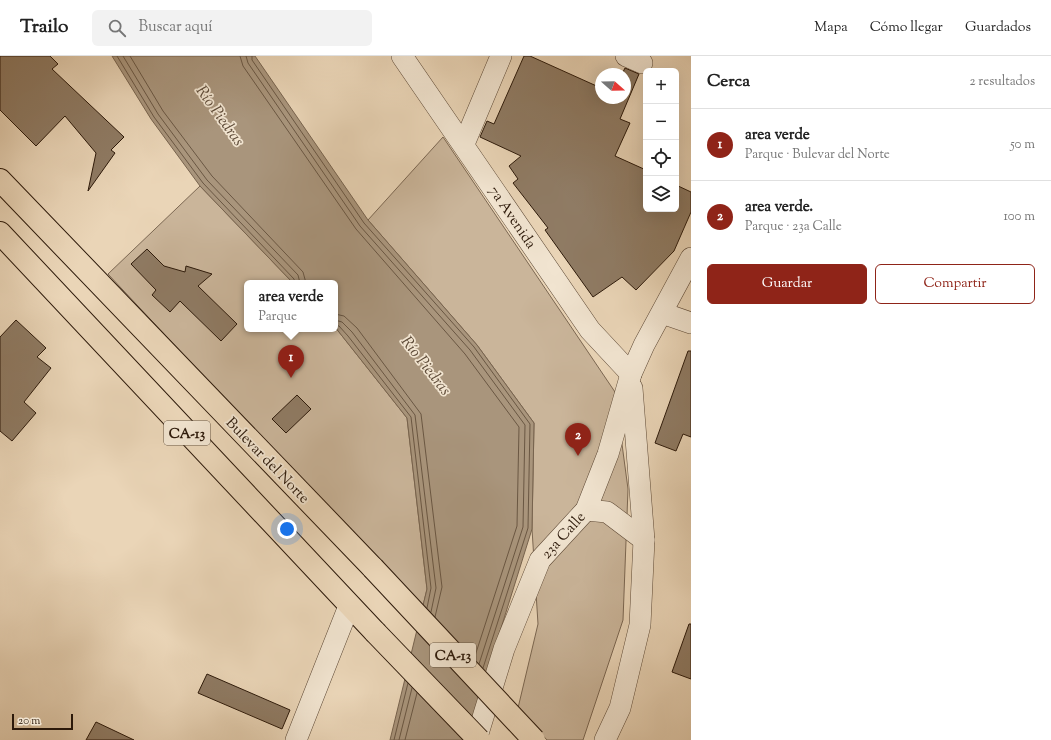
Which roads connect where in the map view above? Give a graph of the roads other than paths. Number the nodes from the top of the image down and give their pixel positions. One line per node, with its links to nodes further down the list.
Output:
1 (402, 56): 3 (street, 7a Avenida)
2 (501, 56): 3 (street)
3 (464, 144): 9 (street, 7a Avenida)
4 (0, 180): 15 (highway, Bulevar del Norte / CA-13, bridge)
5 (0, 233): 12 (highway, CA-13)
6 (691, 258): 7 (street, 23a Calle)
7 (662, 313): 8 (street); 9 (street, 23a Calle)
8 (691, 323)
9 (631, 374): 10 (street, 23a Calle); 11 (street, 23a Calle)
10 (586, 510): 11 (street); 14 (street, 23a Calle)
11 (644, 540): 16 (street, 23a Calle)
12 (349, 606): 13 (street); 14 (highway, CA-13, bridge)
13 (296, 740)
14 (478, 740)
15 (534, 740)
16 (605, 740)

